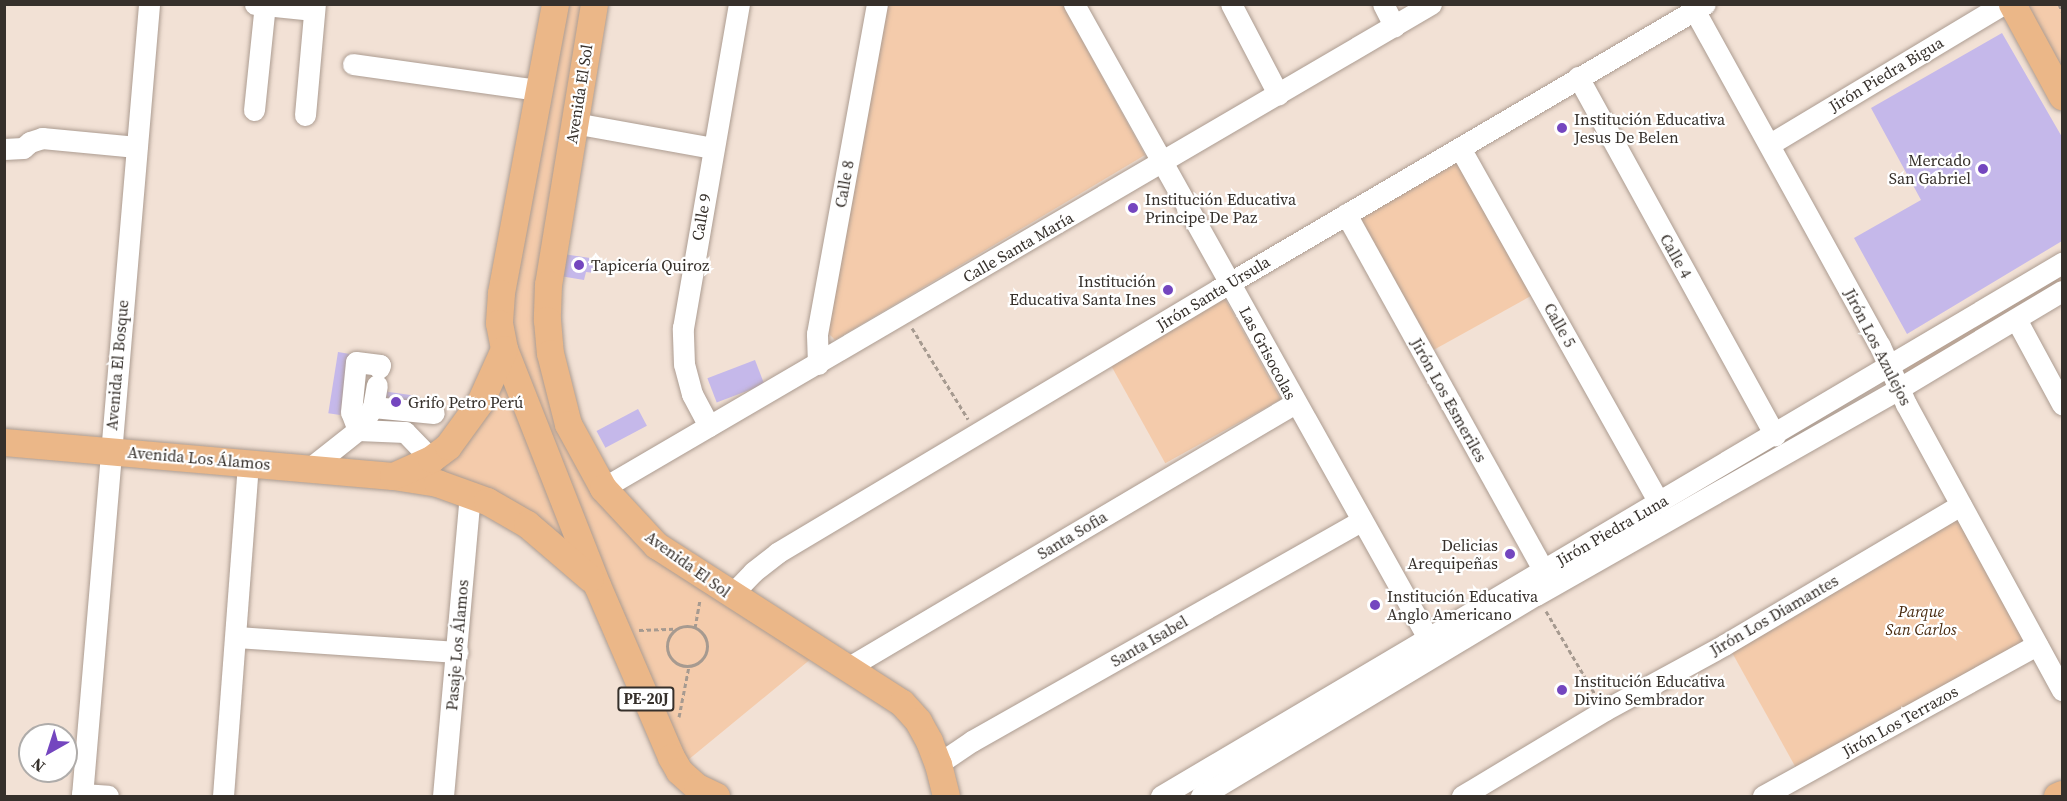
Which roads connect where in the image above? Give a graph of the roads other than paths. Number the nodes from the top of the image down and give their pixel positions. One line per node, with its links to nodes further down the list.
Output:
1 (149, 4): 26 (street, Avenida El Bosque)
2 (255, 4): 13 (street)
3 (555, 4): 19 (main road)
4 (594, 4): 24 (main road, Avenida El Sol)
5 (739, 4): 27 (street, Calle 9)
6 (877, 4): 37 (street, Calle 8)
7 (1074, 4): 30 (street, Las Grisocolas)
8 (1231, 4): 20 (street)
9 (1383, 4): 16 (street)
10 (1431, 4): 16 (street, Calle Santa María)
11 (2003, 4): 25 (street, Jirón Piedra Bigua)
12 (2012, 4): 21 (main road)
13 (265, 5): 14 (street); 22 (street)
14 (315, 7): 23 (street)
15 (1697, 7): 18 (street, Jirón Santa Ursula); 25 (street, Jirón Los Azulejos)
16 (1394, 26): 20 (street, Calle Santa María)
17 (353, 64): 19 (street)
18 (1578, 76): 28 (street, Jirón Santa Ursula); 48 (street, Calle 4)
19 (538, 90): 36 (main road)
20 (1278, 94): 30 (street, Calle Santa María)
21 (2062, 96)
22 (254, 110)
23 (305, 115)
24 (574, 123): 27 (street); 55 (main road, Avenida El Sol)
25 (1770, 144): 38 (street, Jirón Los Azulejos)
26 (137, 147): 29 (street); 50 (street, Avenida El Bosque)
27 (713, 147): 45 (street, Calle 9)
28 (1460, 148): 31 (street, Jirón Santa Ursula); 57 (street, Calle 5)
29 (4, 149)
30 (1162, 162): 33 (street, Las Grisocolas); 37 (street, Calle Santa María)
31 (1346, 214): 33 (street, Jirón Santa Ursula); 60 (street, Jirón Los Esmeriles)
32 (2062, 263): 38 (street, Jirón Piedra Luna)
33 (1230, 282): 40 (street, Las Grisocolas); 62 (street, Jirón Santa Ursula)
34 (2062, 291): 35 (street, Jirón Piedra Luna)
35 (2016, 319): 39 (street, Jirón Piedra Luna); 41 (street)
36 (504, 349): 44 (main road, Avenida Los Álamos); 61 (main road)
37 (818, 364): 45 (street, Calle Santa María)
38 (1889, 366): 39 (street, Jirón Los Azulejos); 48 (street, Jirón Piedra Luna)
39 (1898, 389): 58 (street, Jirón Los Azulejos); 60 (street, Jirón Piedra Luna)
40 (1295, 403): 59 (street, Las Grisocolas); 67 (street, Santa Sofia)
41 (2062, 404)
42 (373, 407): 43 (street); 46 (street); 46 (street)
43 (434, 413): 44 (street); 47 (street)
44 (470, 418): 51 (main road, Avenida Los Álamos)
45 (709, 426): 55 (street, Calle Santa María)
46 (358, 430): 47 (street); 53 (street)
47 (405, 432): 51 (street)
48 (1775, 435): 57 (street, Jirón Piedra Luna)
49 (4, 442): 50 (main road, Avenida Los Álamos / PE-20J)
50 (110, 450): 52 (main road, Avenida Los Álamos / PE-20J); 73 (street, Avenida El Bosque)
51 (431, 459): 54 (main road, Avenida Los Álamos)
52 (248, 463): 53 (main road, Avenida Los Álamos / PE-20J); 63 (street)
53 (310, 468): 54 (main road, Avenida Los Álamos / PE-20J)
54 (393, 476): 56 (main road, Avenida Los Álamos / PE-20J)
55 (603, 488): 62 (main road, Avenida El Sol)
56 (470, 494): 61 (main road, Avenida Los Álamos / PE-20J); 66 (street, Pasaje Los Álamos)
57 (1659, 502): 60 (street, Jirón Piedra Luna)
58 (1961, 505): 65 (street, Jirón Los Azulejos); 80 (street, Jirón Los Diamantes)
59 (1361, 521): 64 (street, Las Grisocolas); 69 (street, Santa Isabel)
60 (1544, 583): 64 (street, Jirón Piedra Luna); 70 (street, Jirón Piedra Luna)
61 (597, 585): 71 (main road, PE-20J)
62 (731, 596): 67 (main road, Avenida El Sol)
63 (236, 637): 66 (street); 75 (street)
64 (1428, 638): 78 (street, Jirón Piedra Luna)
65 (2037, 645): 68 (street, Jirón Los Azulejos); 81 (street, Jirón Los Terrazos)
66 (458, 652): 76 (street, Pasaje Los Álamos)
67 (849, 667): 69 (main road, Avenida El Sol)
68 (2062, 690)
69 (938, 764): 77 (main road, Avenida El Sol)
70 (1227, 790): 79 (street, Jirón Piedra Luna)
71 (701, 793)
72 (2062, 794): 82 (main road)
73 (82, 795): 74 (street)
74 (108, 796)
75 (223, 796)
76 (443, 796)
77 (946, 796)
78 (1161, 796)
79 (1201, 796)
80 (1462, 796)
81 (1764, 796)
82 (2057, 796)

